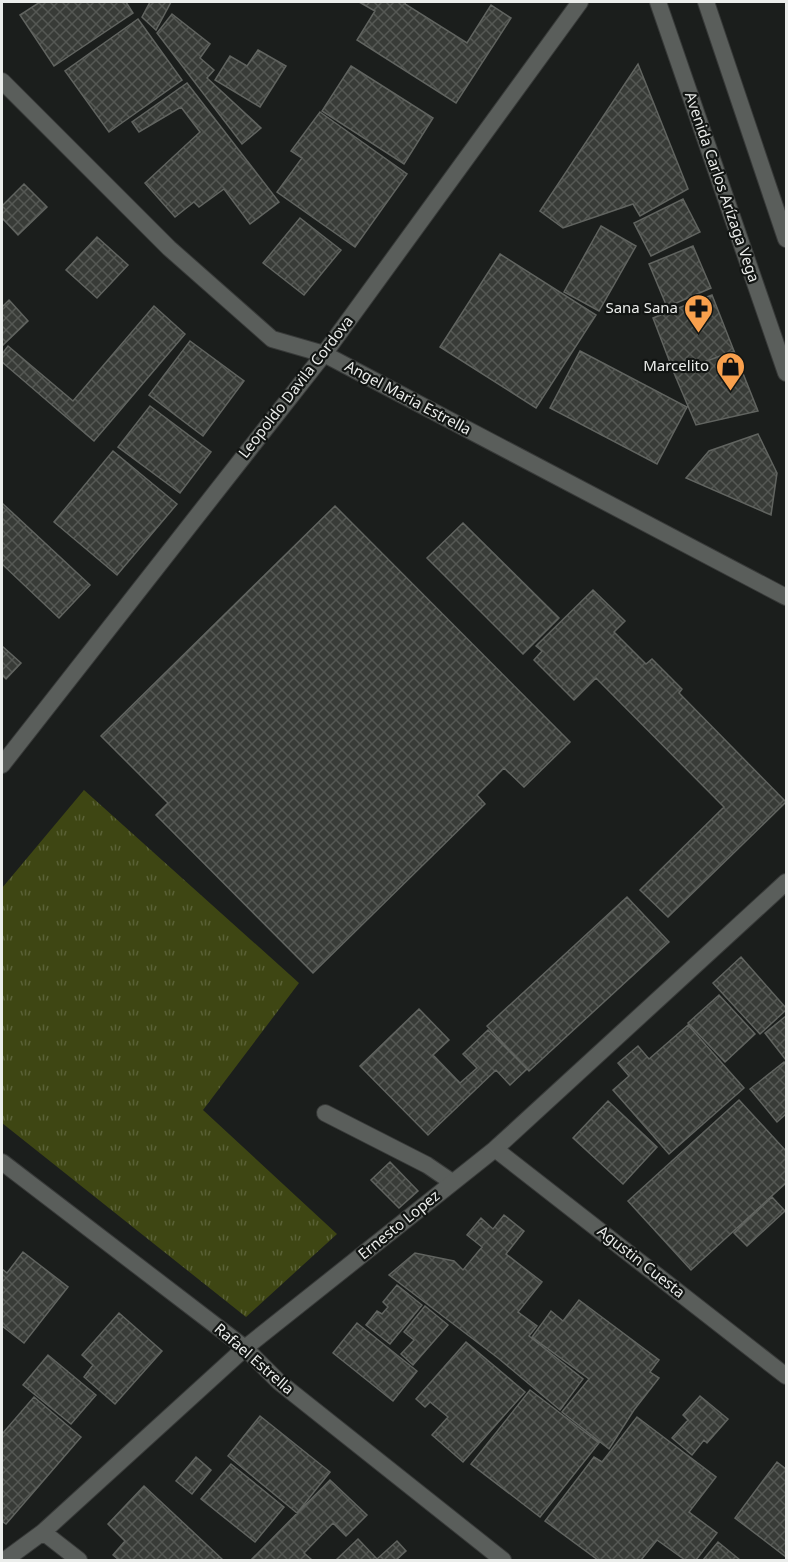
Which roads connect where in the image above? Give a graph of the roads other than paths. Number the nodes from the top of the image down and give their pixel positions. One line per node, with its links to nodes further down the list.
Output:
1 (580, 2): 6 (street, Leopoldo Davila Cordova)
2 (658, 2): 7 (street, Avenida Carlos Arízaga Vega)
3 (706, 2): 5 (street)
4 (2, 81): 6 (street, Angel Maria Estrella)
5 (786, 238)
6 (324, 354): 8 (street, Angel Maria Estrella); 9 (street, Leopoldo Davila Cordova)
7 (786, 373)
8 (783, 590)
9 (2, 765)
10 (786, 882): 12 (street, Ernesto Lopez)
11 (326, 1113): 14 (street)
12 (495, 1149): 14 (street, Ernesto Lopez); 16 (street, Agustin Cuesta)
13 (2, 1162): 15 (street, Rafael Estrella)
14 (453, 1182): 15 (street, Ernesto Lopez)
15 (245, 1348): 17 (street, Ernesto Lopez); 20 (street, Rafael Estrella)
16 (786, 1376)
17 (44, 1532): 18 (street, Ernesto Lopez); 19 (street)
18 (5, 1560)
19 (79, 1560)
20 (504, 1560)

